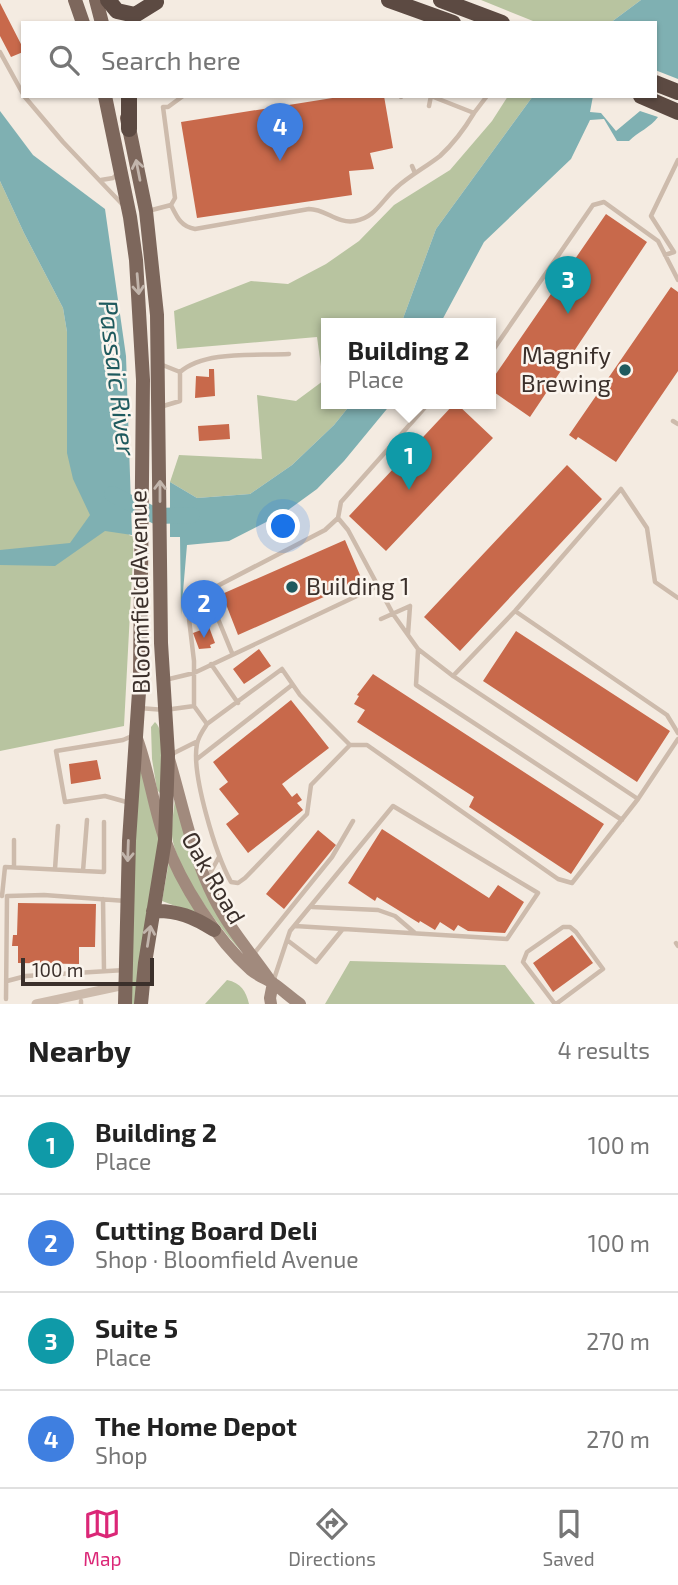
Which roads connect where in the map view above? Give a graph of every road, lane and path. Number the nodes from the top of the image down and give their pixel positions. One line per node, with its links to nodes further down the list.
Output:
1 (75, 0): 7 (main road)
2 (96, 0): 8 (main road)
3 (108, 0): 6 (highway)
4 (389, 0): 10 (highway)
5 (441, 0): 11 (highway)
6 (156, 1): 9 (highway)
7 (82, 21)
8 (101, 21)
9 (146, 21)
10 (447, 21)
11 (497, 21)
12 (0, 52): 14 (lane)
13 (657, 84): 15 (highway)
14 (21, 91)
15 (678, 92)
16 (26, 98): 35 (lane)
17 (105, 98): 32 (main road, Bloomfield Avenue)
18 (121, 98): 28 (main road, Bloomfield Avenue)
19 (129, 98): 28 (highway)
20 (180, 98): 36 (lane)
21 (431, 98): 25 (lane)
22 (436, 98): 27 (lane)
23 (485, 98): 27 (lane)
24 (645, 98): 26 (highway)
25 (429, 106)
26 (673, 110)
27 (474, 113): 30 (lane)
28 (129, 129): 37 (main road, Bloomfield Avenue, one-way to 28)
29 (435, 150): 30 (lane)
30 (439, 156): 34 (lane)
31 (678, 160): 39 (lane)
32 (120, 166): 35 (lane); 38 (main road, Bloomfield Avenue)
33 (412, 166): 34 (lane)
34 (415, 173): 36 (lane)
35 (101, 180): 38 (lane)
36 (171, 205): 37 (lane)
37 (146, 211): 38 (main road); 44 (main road, Bloomfield Avenue)
38 (130, 216): 65 (main road, Bloomfield Avenue, one-way to 65)
39 (676, 252): 40 (lane)
40 (665, 255): 41 (lane); 42 (lane)
41 (678, 281)
42 (496, 346)
43 (289, 354): 45 (lane)
44 (159, 363): 45 (lane); 46 (main road, Bloomfield Avenue)
45 (180, 372): 46 (lane)
46 (159, 408): 61 (main road, Bloomfield Avenue, one-way to 46)
47 (424, 409): 48 (lane)
48 (338, 518): 49 (lane); 50 (lane)
49 (378, 586): 53 (lane); 57 (lane)
50 (207, 592): 57 (lane); 59 (lane)
51 (678, 598): 52 (lane)
52 (516, 611): 60 (lane); 68 (lane)
53 (393, 614): 54 (lane); 55 (lane); 55 (lane)
54 (381, 619)
55 (408, 635): 56 (lane)
56 (418, 649): 60 (lane); 78 (lane)
57 (232, 653): 58 (lane)
58 (211, 664): 59 (lane); 63 (lane)
59 (194, 673): 61 (lane); 64 (lane)
60 (453, 676): 75 (lane)
61 (163, 680): 66 (main road, Bloomfield Avenue)
62 (292, 685): 63 (lane); 72 (lane); 74 (lane)
63 (238, 703): 67 (lane)
64 (194, 706): 66 (lane); 67 (lane)
65 (138, 708): 66 (lane); 69 (main road, Bloomfield Avenue)
66 (165, 710): 73 (main road, Bloomfield Avenue)
67 (206, 724): 71 (lane)
68 (678, 733)
69 (136, 734): 76 (main road, Bloomfield Avenue); 76 (lane); 83 (street, Oak Road)
70 (678, 739): 75 (lane)
71 (197, 742): 73 (lane); 74 (lane)
72 (351, 745): 78 (lane); 84 (lane)
73 (168, 755): 83 (main road, Bloomfield Avenue); 89 (street, Oak Road)
74 (197, 760): 84 (lane)
75 (638, 799): 78 (lane)
76 (131, 803): 92 (main road, Bloomfield Avenue, one-way to 92)
77 (87, 820): 87 (lane)
78 (622, 820)
79 (353, 821): 100 (lane)
80 (104, 822): 87 (lane)
81 (58, 826): 86 (lane)
82 (14, 840): 85 (lane)
83 (165, 841): 94 (main road, Bloomfield Avenue); 97 (street, Oak Road)
84 (219, 856): 89 (lane)
85 (14, 867): 86 (lane); 88 (lane)
86 (55, 869): 87 (lane)
87 (83, 871)
88 (2, 876): 90 (lane)
89 (206, 881): 100 (street, Oak Road)
90 (3, 896): 91 (lane); 103 (lane)
91 (103, 899): 92 (lane); 101 (lane)
92 (127, 901): 102 (main road, Bloomfield Avenue)
93 (311, 907): 95 (lane); 98 (lane); 98 (lane)
94 (153, 911): 97 (main road); 108 (main road, Bloomfield Avenue, one-way to 94)
95 (295, 926): 96 (lane); 99 (lane)
96 (342, 929): 98 (lane); 99 (lane)
97 (214, 930): 104 (street, Oak Road)
98 (416, 934)
99 (287, 940): 104 (lane)
100 (251, 956): 104 (street, Oak Road)
101 (104, 971): 102 (lane); 103 (lane)
102 (125, 978): 106 (street); 107 (main road, Bloomfield Avenue)
103 (7, 981): 105 (lane)
104 (273, 983): 109 (street); 110 (street, Oak Road)
105 (6, 999)
106 (36, 1004)
107 (125, 1004)
108 (141, 1004)
109 (271, 1004)
110 (300, 1004)
111 (555, 1004): 111 (lane)

